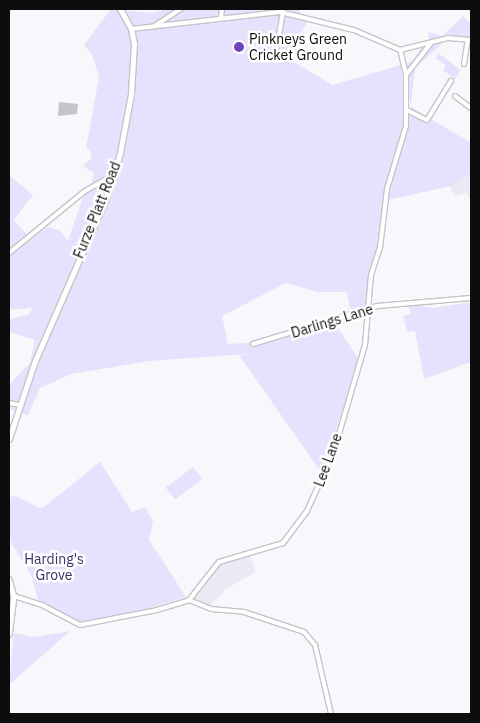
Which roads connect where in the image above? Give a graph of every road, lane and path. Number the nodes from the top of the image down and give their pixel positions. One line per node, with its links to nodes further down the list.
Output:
1 (120, 9): 9 (main road)
2 (182, 9): 8 (street)
3 (222, 9): 7 (street)
4 (305, 9): 6 (street)
5 (283, 12): 6 (street); 7 (street); 14 (street)
6 (303, 15): 13 (street)
7 (221, 17): 8 (street)
8 (156, 25): 9 (street)
9 (132, 29): 22 (main road, Furze Platt Road)
10 (469, 40): 11 (street); 16 (street)
11 (430, 44): 12 (street); 15 (street)
12 (418, 48): 13 (street); 15 (street)
13 (400, 50): 17 (street, Lee Lane)
14 (276, 52)
15 (425, 54): 17 (street)
16 (464, 64)
17 (406, 75): 21 (street, Lee Lane)
18 (452, 81): 21 (street)
19 (455, 96): 20 (street)
20 (471, 108)
21 (407, 110): 25 (street, Lee Lane)
22 (114, 175): 23 (street); 30 (main road, Furze Platt Road)
23 (9, 253)
24 (471, 298): 26 (street, Darlings Lane)
25 (370, 300): 26 (street); 27 (street, Lee Lane)
26 (377, 306): 27 (street, Darlings Lane)
27 (368, 309): 28 (street, Darlings Lane); 34 (street, Lee Lane)
28 (253, 344)
29 (9, 403): 30 (street)
30 (19, 405): 31 (main road, Furze Platt Road)
31 (9, 439)
32 (9, 579): 33 (main road)
33 (14, 596): 34 (street); 35 (main road)
34 (189, 600): 36 (street)
35 (9, 634)
36 (331, 714)

